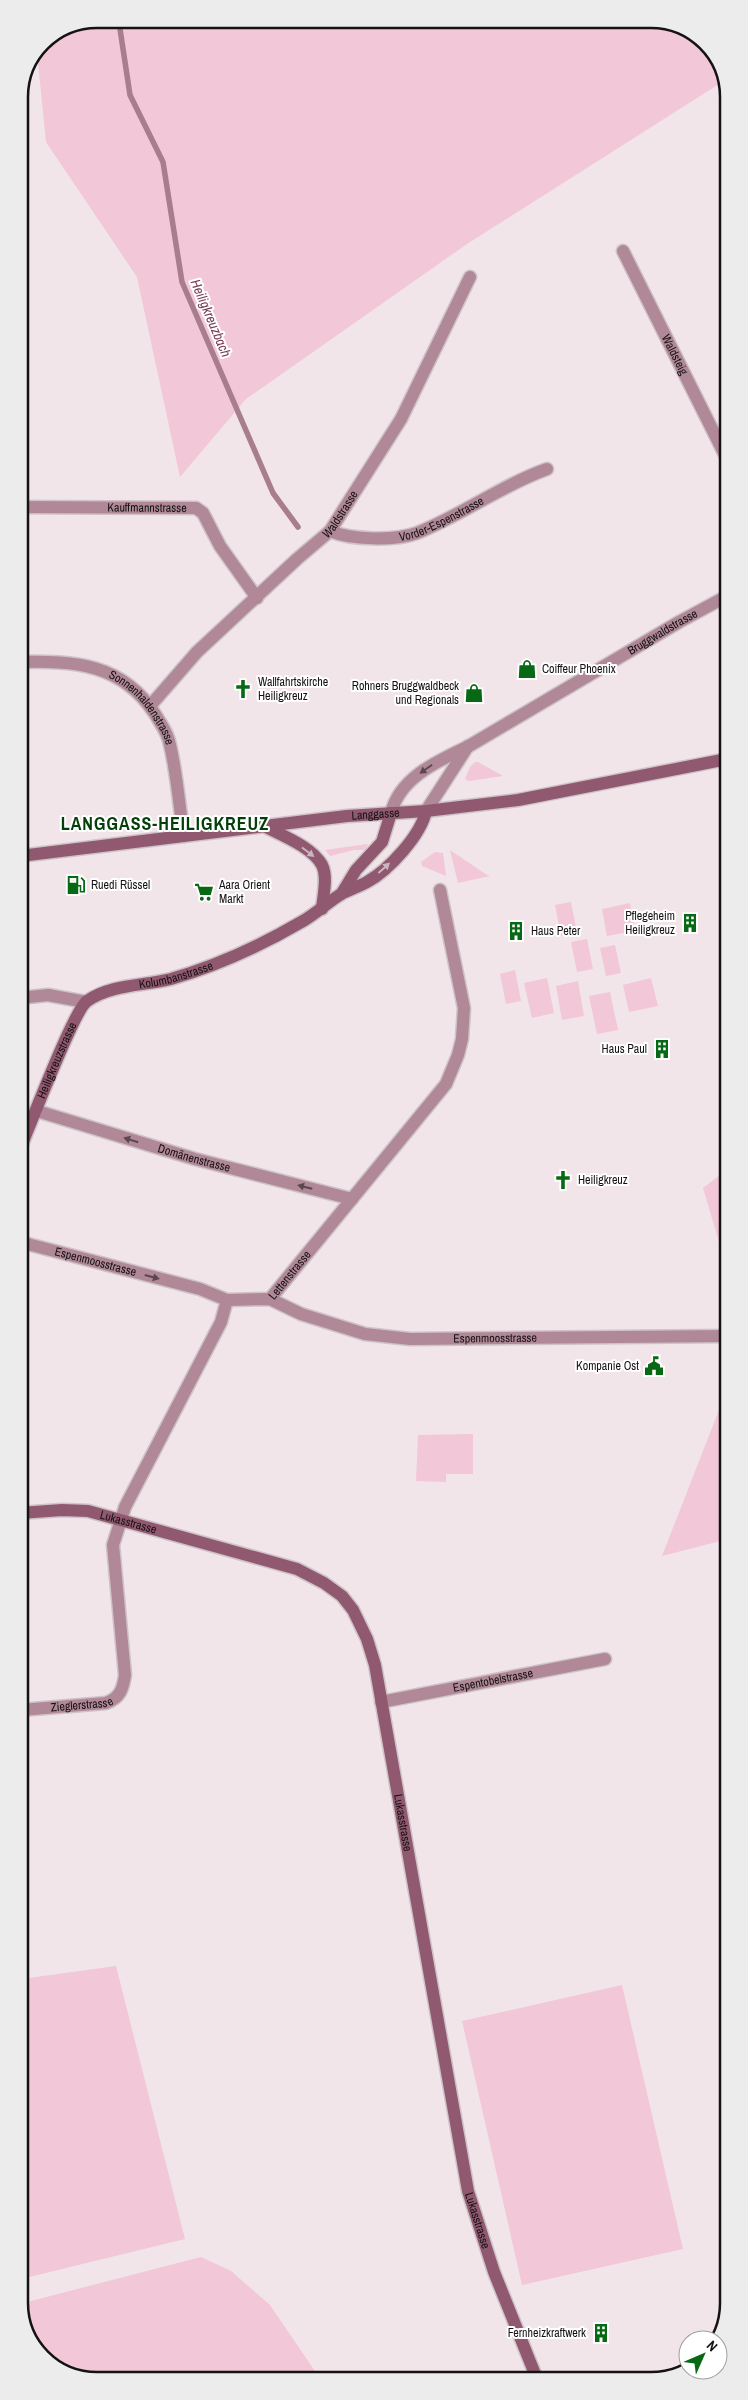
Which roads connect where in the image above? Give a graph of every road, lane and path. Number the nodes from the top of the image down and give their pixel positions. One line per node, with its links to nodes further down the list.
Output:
1 (623, 251): 3 (street, Waldsteig)
2 (470, 277): 6 (street, Waldstrasse)
3 (721, 447)
4 (547, 469): 6 (street, Vorder-Espenstrasse)
5 (28, 507): 7 (street, Kauffmannstrasse)
6 (330, 531): 7 (street, Waldstrasse)
7 (256, 598): 10 (street, Waldstrasse)
8 (721, 599): 11 (street, Bruggwaldstrasse)
9 (28, 662): 10 (street, Sonnenhaldenstrasse)
10 (150, 706): 16 (street, Sonnenhaldenstrasse)
11 (469, 746): 13 (street, Bruggwaldstrasse); 14 (street, Bruggwaldstrasse, one-way to 14)
12 (721, 760): 13 (main road, Langgasse)
13 (426, 811): 14 (main road, Langgasse); 19 (main road, Kolumbanstrasse, one-way to 13)
14 (391, 813): 15 (main road, Langgasse); 19 (main road, Kolumbanstrasse)
15 (266, 827): 16 (main road, Langgasse); 20 (main road, one-way to 20)
16 (184, 836): 17 (main road, Langgasse)
17 (28, 855)
18 (440, 890): 25 (street, Lettenstrasse)
19 (342, 894): 20 (main road, Kolumbanstrasse)
20 (322, 909): 22 (main road, Kolumbanstrasse)
21 (28, 997): 22 (street)
22 (86, 1002): 23 (main road, Heiligkreuzstrasse)
23 (37, 1111): 24 (main road, Heiligkreuzstrasse); 25 (street, Domänenstrasse, one-way to 23)
24 (28, 1131)
25 (352, 1199): 27 (street, Lettenstrasse)
26 (28, 1244): 28 (street, Espenmoosstrasse, one-way to 28)
27 (270, 1299): 28 (street, Lettenstrasse); 29 (street, Espenmoosstrasse)
28 (226, 1300): 31 (street)
29 (721, 1336)
30 (28, 1512): 31 (main road, Lukasstrasse)
31 (120, 1519): 33 (main road, Lukasstrasse); 34 (street, Zieglerstrasse)
32 (605, 1659): 33 (street, Espentobelstrasse)
33 (381, 1702): 35 (main road, Lukasstrasse)
34 (28, 1709)
35 (534, 2372)

